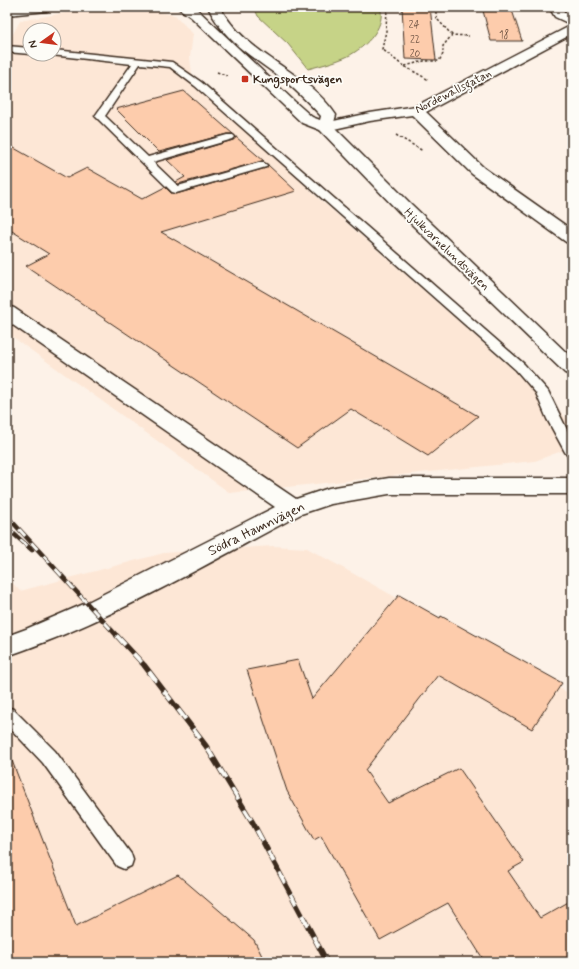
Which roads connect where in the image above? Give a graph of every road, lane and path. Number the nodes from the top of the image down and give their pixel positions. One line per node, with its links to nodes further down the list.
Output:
1 (47, 7): 7 (street)
2 (183, 7): 20 (street, Hjulkvarnelundsvägen)
3 (214, 7): 20 (street)
4 (387, 7): 16 (path)
5 (435, 7): 10 (path)
6 (554, 7): 8 (street)
7 (7, 11)
8 (572, 21)
9 (572, 29): 18 (street, Nordewallsgatan)
10 (452, 35): 11 (path); 16 (path)
11 (469, 36)
12 (7, 49): 13 (lane)
13 (22, 50)
14 (62, 54): 15 (lane)
15 (138, 61): 23 (lane); 30 (lane)
16 (405, 67): 17 (path)
17 (434, 83)
18 (416, 111): 19 (street, Nordewallsgatan); 26 (street)
19 (370, 117): 20 (street, Nordewallsgatan); 22 (path)
20 (325, 127): 29 (street, Hjulkvarnelundsvägen)
21 (230, 137): 23 (lane)
22 (425, 152)
23 (146, 161): 24 (lane)
24 (262, 165)
25 (572, 218): 26 (street)
26 (556, 226): 27 (street)
27 (572, 238)
28 (7, 312): 32 (street)
29 (572, 369)
30 (572, 452)
31 (572, 486): 32 (street, Södra Hamnvägen)
32 (293, 508): 33 (street, Södra Hamnvägen)
33 (7, 646)
34 (7, 714): 35 (lane)
35 (124, 860)

